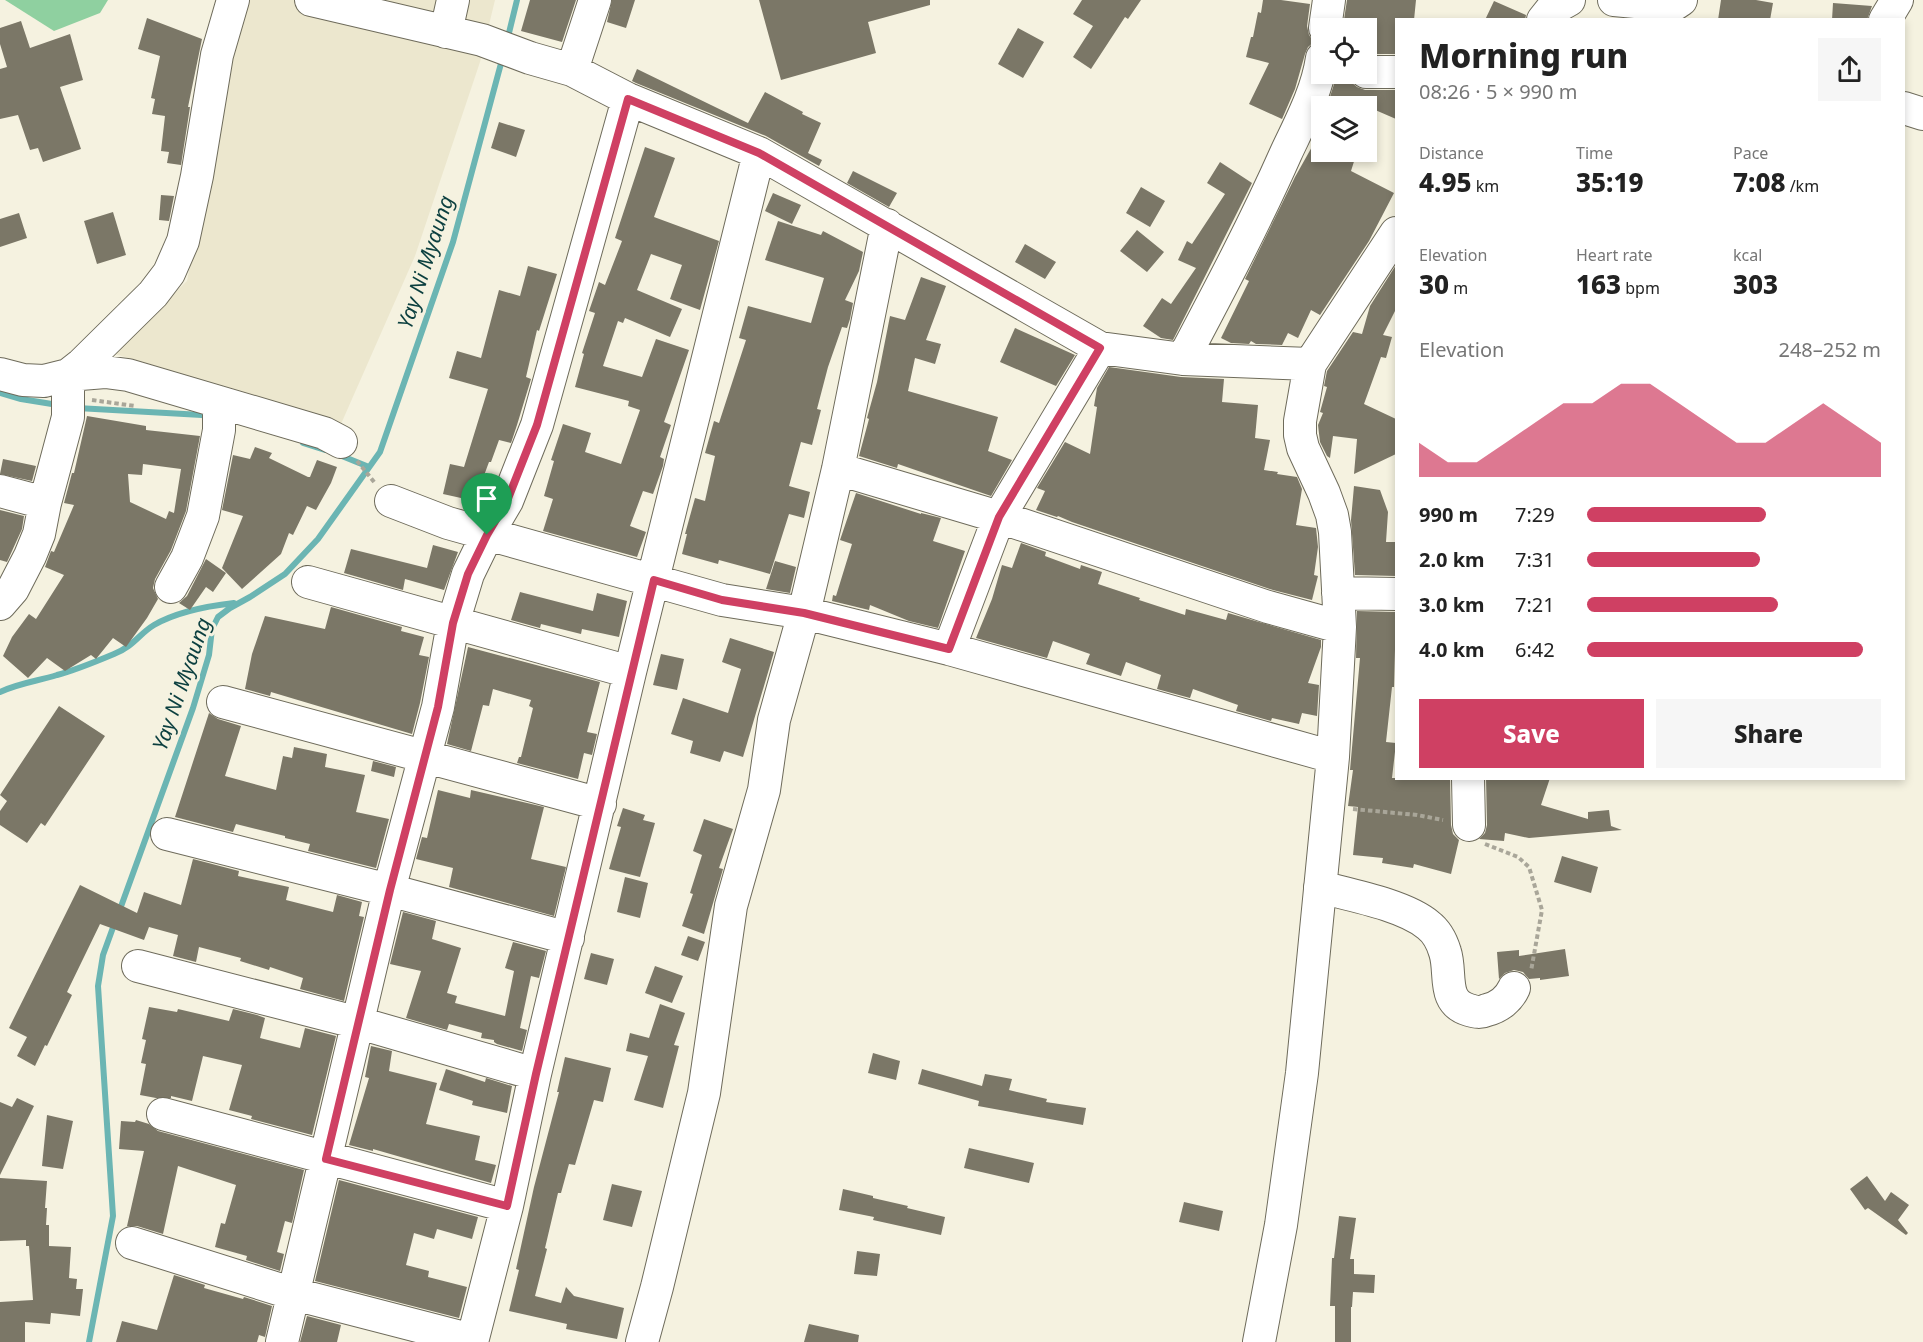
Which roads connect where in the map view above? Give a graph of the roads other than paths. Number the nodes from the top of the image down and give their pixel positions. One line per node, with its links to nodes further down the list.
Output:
1 (233, 0): 26 (street)
2 (311, 0): 11 (street)
3 (453, 0): 11 (street)
4 (595, 0): 12 (street)
5 (1329, 0): 9 (street)
6 (1614, 0): 8 (street)
7 (1897, 0): 10 (street)
8 (1677, 8)
9 (1326, 18)
10 (1886, 18)
11 (446, 32): 12 (street)
12 (572, 70): 16 (street)
13 (1377, 72): 14 (street)
14 (1395, 72)
15 (1316, 84): 23 (street)
16 (628, 99): 19 (street); 34 (street)
17 (1905, 108): 18 (street)
18 (1923, 114)
19 (759, 153): 20 (street); 36 (street)
20 (887, 225): 22 (street); 29 (street)
21 (1395, 235): 24 (street)
22 (1100, 348): 23 (street); 33 (street)
23 (1183, 359): 24 (street)
24 (1310, 364): 39 (street)
25 (0, 374): 26 (street)
26 (69, 398): 27 (street); 32 (street)
27 (219, 416): 28 (street); 38 (street)
28 (341, 442)
29 (838, 469): 33 (street); 42 (street)
30 (0, 491): 32 (street)
31 (391, 501): 34 (street)
32 (45, 503): 35 (street)
33 (999, 517): 44 (street); 45 (street)
34 (487, 535): 36 (street); 43 (street)
35 (11, 569): 41 (street)
36 (654, 580): 42 (street); 46 (street)
37 (308, 582): 43 (street)
38 (171, 587)
39 (1338, 593): 40 (street); 44 (street)
40 (1395, 594)
41 (0, 604)
42 (804, 613): 45 (street); 68 (street)
43 (453, 623): 46 (street); 48 (street)
44 (1340, 627): 49 (street)
45 (949, 649): 49 (street)
46 (630, 672): 51 (street)
47 (224, 702): 48 (street)
48 (425, 756): 51 (street); 55 (street)
49 (1333, 757): 54 (street)
50 (1468, 780): 52 (street)
51 (600, 804): 56 (street)
52 (1469, 825)
53 (167, 834): 55 (street)
54 (1320, 887): 58 (street); 69 (street)
55 (390, 890): 56 (street); 59 (street)
56 (568, 938): 60 (street)
57 (138, 966): 59 (street)
58 (1514, 988)
59 (359, 1023): 60 (street); 62 (street)
60 (536, 1074): 63 (street)
61 (163, 1114): 62 (street)
62 (326, 1159): 63 (street); 65 (street)
63 (507, 1206): 66 (street)
64 (132, 1243): 65 (street)
65 (294, 1294): 66 (street); 67 (street)
66 (472, 1341)
67 (282, 1342)
68 (642, 1342)
69 (1259, 1342)

